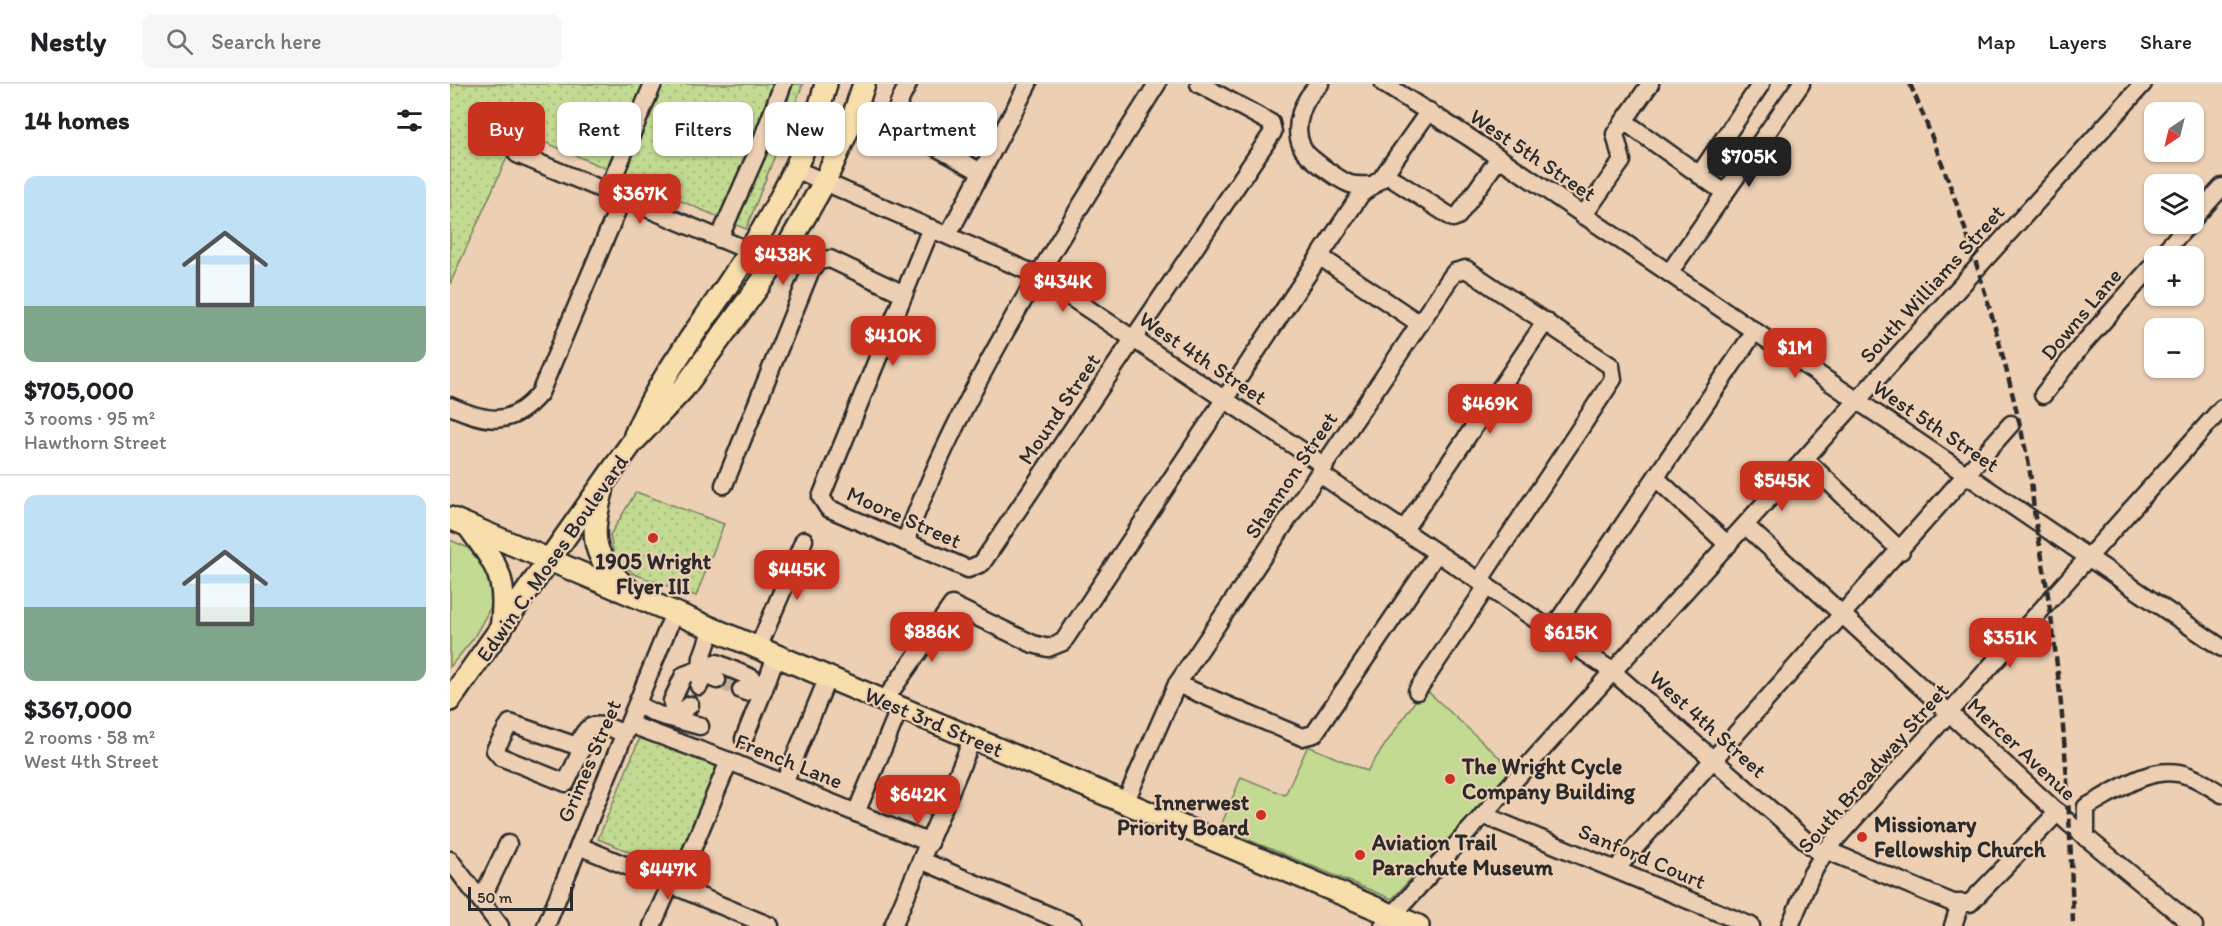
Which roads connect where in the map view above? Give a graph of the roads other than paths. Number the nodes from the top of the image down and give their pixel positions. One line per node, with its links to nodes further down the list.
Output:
1 (653, 84): 26 (street)
2 (783, 84): 32 (street)
3 (826, 84): 19 (main road)
4 (864, 84): 23 (main road)
5 (908, 84): 20 (street)
6 (1028, 84): 20 (street)
7 (1157, 84): 38 (street)
8 (1199, 84): 44 (street, Mound Street)
9 (1320, 84): 22 (street)
10 (1384, 84): 15 (street, West 5th Street)
11 (1650, 84): 16 (street)
12 (1761, 84): 21 (street)
13 (1801, 84): 25 (street)
14 (2143, 84): 47 (street, South Williams Street)
15 (1429, 111): 18 (street, West 5th Street); 22 (street)
16 (1624, 121): 21 (street); 28 (street)
17 (522, 156): 26 (street)
18 (1498, 158): 22 (street); 28 (street, West 5th Street)
19 (795, 169): 23 (street, West 4th Street); 34 (main road)
20 (981, 172): 31 (street)
21 (1699, 175): 25 (street)
22 (1379, 179): 35 (street)
23 (825, 181): 29 (street, West 4th Street); 36 (main road)
24 (2222, 187): 27 (street)
25 (1725, 193): 37 (street)
26 (614, 195): 32 (street); 48 (street)
27 (2204, 207)
28 (1583, 216): 37 (street, West 5th Street)
29 (931, 228): 31 (street, West 4th Street); 40 (street)
30 (2180, 234): 33 (street)
31 (948, 235): 38 (street, West 4th Street)
32 (719, 239): 34 (street)
33 (2169, 246)
34 (748, 252): 36 (street); 51 (main road)
35 (1320, 256): 42 (street); 46 (street)
36 (776, 262): 51 (main road)
37 (1669, 273): 43 (street, West 5th Street)
38 (1037, 275): 44 (street, West 4th Street); 62 (street)
39 (2144, 275): 45 (street, Downs Lane)
40 (904, 294): 57 (street); 62 (street, Moore Street)
41 (1546, 321): 42 (street, Shannon Street); 60 (street); 69 (street, Shannon Street)
42 (1420, 324): 53 (street, Shannon Street)
43 (1755, 331): 47 (street, West 5th Street); 55 (street)
44 (1134, 339): 46 (street, West 4th Street); 68 (street, Mound Street)
45 (2043, 395)
46 (1224, 400): 53 (street, West 4th Street); 86 (street)
47 (1858, 400): 52 (street, South Williams Street); 54 (street, West 5th Street)
48 (450, 406)
49 (2222, 408): 66 (street, South Broadway Street)
50 (2011, 424): 54 (street)
51 (631, 444): 56 (main road, Edwin C. Moses Boulevard)
52 (1805, 459): 59 (street, South Williams Street); 64 (street)
53 (1322, 470): 60 (street, West 4th Street); 81 (street, Shannon Street)
54 (1968, 475): 64 (street); 66 (street, West 5th Street)
55 (1656, 478): 63 (street); 74 (street)
56 (604, 482): 67 (main road, Edwin C. Moses Boulevard); 70 (main road)
57 (724, 485)
58 (459, 522): 67 (main road, West 3rd Street); 75 (main road)
59 (1746, 526): 63 (street, South Williams Street); 72 (street, Mercer Avenue)
60 (1404, 531): 65 (street, West 4th Street)
61 (804, 540): 77 (street)
62 (905, 542): 68 (street, Moore Street)
63 (1728, 545): 78 (street, South Williams Street)
64 (1901, 551): 72 (street)
65 (1437, 553): 69 (street, West 4th Street); 81 (street)
66 (2087, 556): 76 (street, West 5th Street); 89 (street, South Broadway Street)
67 (549, 561): 70 (main road, West 3rd Street); 75 (main road, Edwin C. Moses Boulevard)
68 (974, 568)
69 (1483, 584): 74 (street, West 4th Street); 84 (street, Shannon Street)
70 (639, 599): 71 (main road, West 3rd Street)
71 (674, 613): 73 (main road, West 3rd Street); 87 (street, Grimes Street)
72 (1844, 616): 89 (street, Mercer Avenue); 96 (street)
73 (712, 629): 77 (main road, West 3rd Street); 79 (street)
74 (1552, 630): 78 (street, West 4th Street)
75 (500, 631): 85 (main road, Edwin C. Moses Boulevard)
76 (2219, 641)
77 (767, 652): 80 (main road, West 3rd Street); 82 (street)
78 (1612, 671): 96 (street, West 4th Street); 103 (street, South Williams Street)
79 (704, 675): 82 (street); 90 (street)
80 (828, 677): 86 (main road, West 3rd Street); 98 (street)
81 (1177, 684): 100 (street, Shannon Street)
82 (762, 688): 83 (street); 94 (street)
83 (741, 690)
84 (1417, 691)
85 (450, 700)
86 (892, 704): 93 (main road, West 3rd Street); 102 (street)
87 (637, 705): 90 (street); 92 (street, Grimes Street)
88 (690, 705): 90 (street)
89 (1950, 712): 101 (street, Mercer Avenue); 108 (street, South Broadway Street)
90 (674, 718): 91 (street)
91 (700, 726)
92 (627, 729): 95 (street, French Lane); 97 (street, French Lane); 107 (street, Grimes Street)
93 (973, 738): 100 (main road, West 3rd Street); 105 (street)
94 (744, 739)
95 (577, 746): 95 (street)
96 (1713, 758): 108 (street, West 4th Street); 111 (street)
97 (729, 761): 98 (street, French Lane); 112 (street)
98 (784, 783): 102 (street, French Lane)
99 (2222, 794): 104 (street)
100 (1125, 803): 115 (main road, West 3rd Street)
101 (2058, 812): 104 (street, Mercer Avenue); 114 (street)
102 (856, 813): 105 (street, French Lane)
103 (1483, 815): 111 (street, Sanford Court); 115 (street, South Williams Street)
104 (2086, 838): 126 (street, Mercer Avenue)
105 (930, 843): 110 (street)
106 (508, 844): 113 (street)
107 (579, 846): 112 (street); 117 (street, Grimes Street)
108 (1824, 852): 114 (street, West 4th Street); 124 (street, South Broadway Street)
109 (450, 860): 113 (street)
110 (923, 861): 120 (street); 121 (street)
111 (1616, 869): 123 (street, Sanford Court)
112 (671, 884): 118 (street); 119 (street)
113 (480, 900): 116 (street)
114 (1960, 904): 125 (street)
115 (1388, 921): 122 (main road, West 3rd Street)
116 (500, 926)
117 (546, 926)
118 (652, 926)
119 (770, 926)
120 (893, 926)
121 (1074, 926)
122 (1418, 926)
123 (1751, 926)
124 (1790, 926)
125 (1953, 926)
126 (2194, 926)

